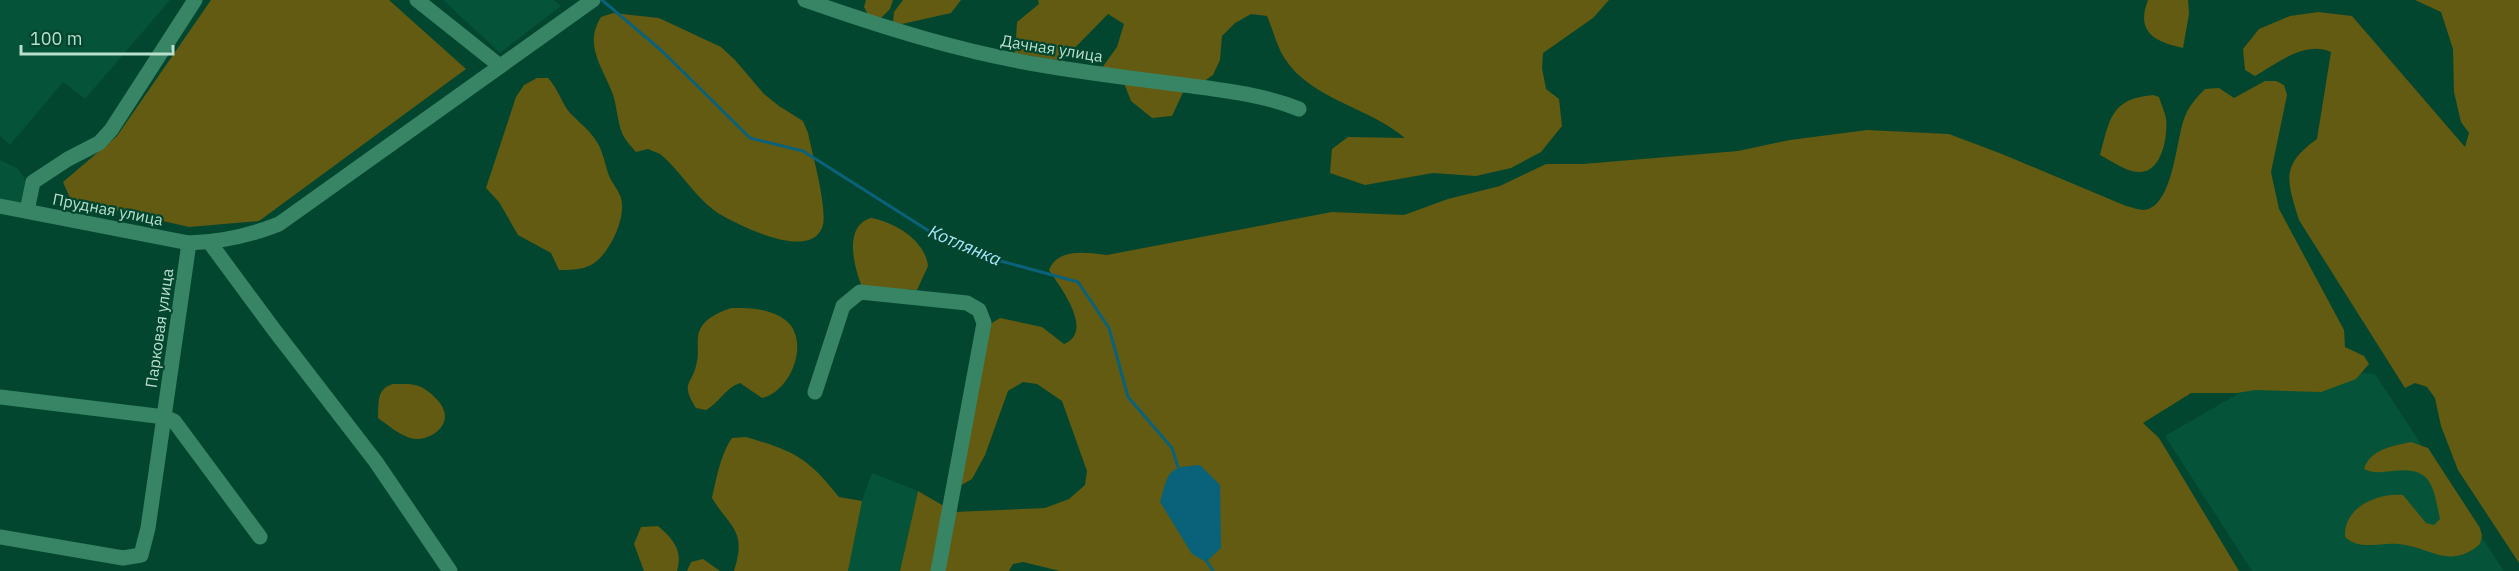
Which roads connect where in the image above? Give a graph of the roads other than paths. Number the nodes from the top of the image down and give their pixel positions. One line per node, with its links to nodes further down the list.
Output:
1 (195, 0): 8 (street)
2 (417, 0): 5 (street)
3 (593, 0): 5 (street, Прудная улица)
4 (805, 0): 6 (street, Дачная улица)
5 (500, 66): 10 (street, Прудная улица)
6 (1299, 109)
7 (0, 206): 8 (street, Прудная улица)
8 (27, 212): 9 (street, Прудная улица)
9 (189, 243): 10 (street, Прудная улица); 13 (street, Парковая улица)
10 (210, 243): 16 (street)
11 (815, 392): 17 (street)
12 (0, 397): 13 (street)
13 (165, 417): 14 (street, Парковая улица); 15 (street)
14 (0, 537)
15 (260, 537)
16 (450, 571)
17 (938, 571)

